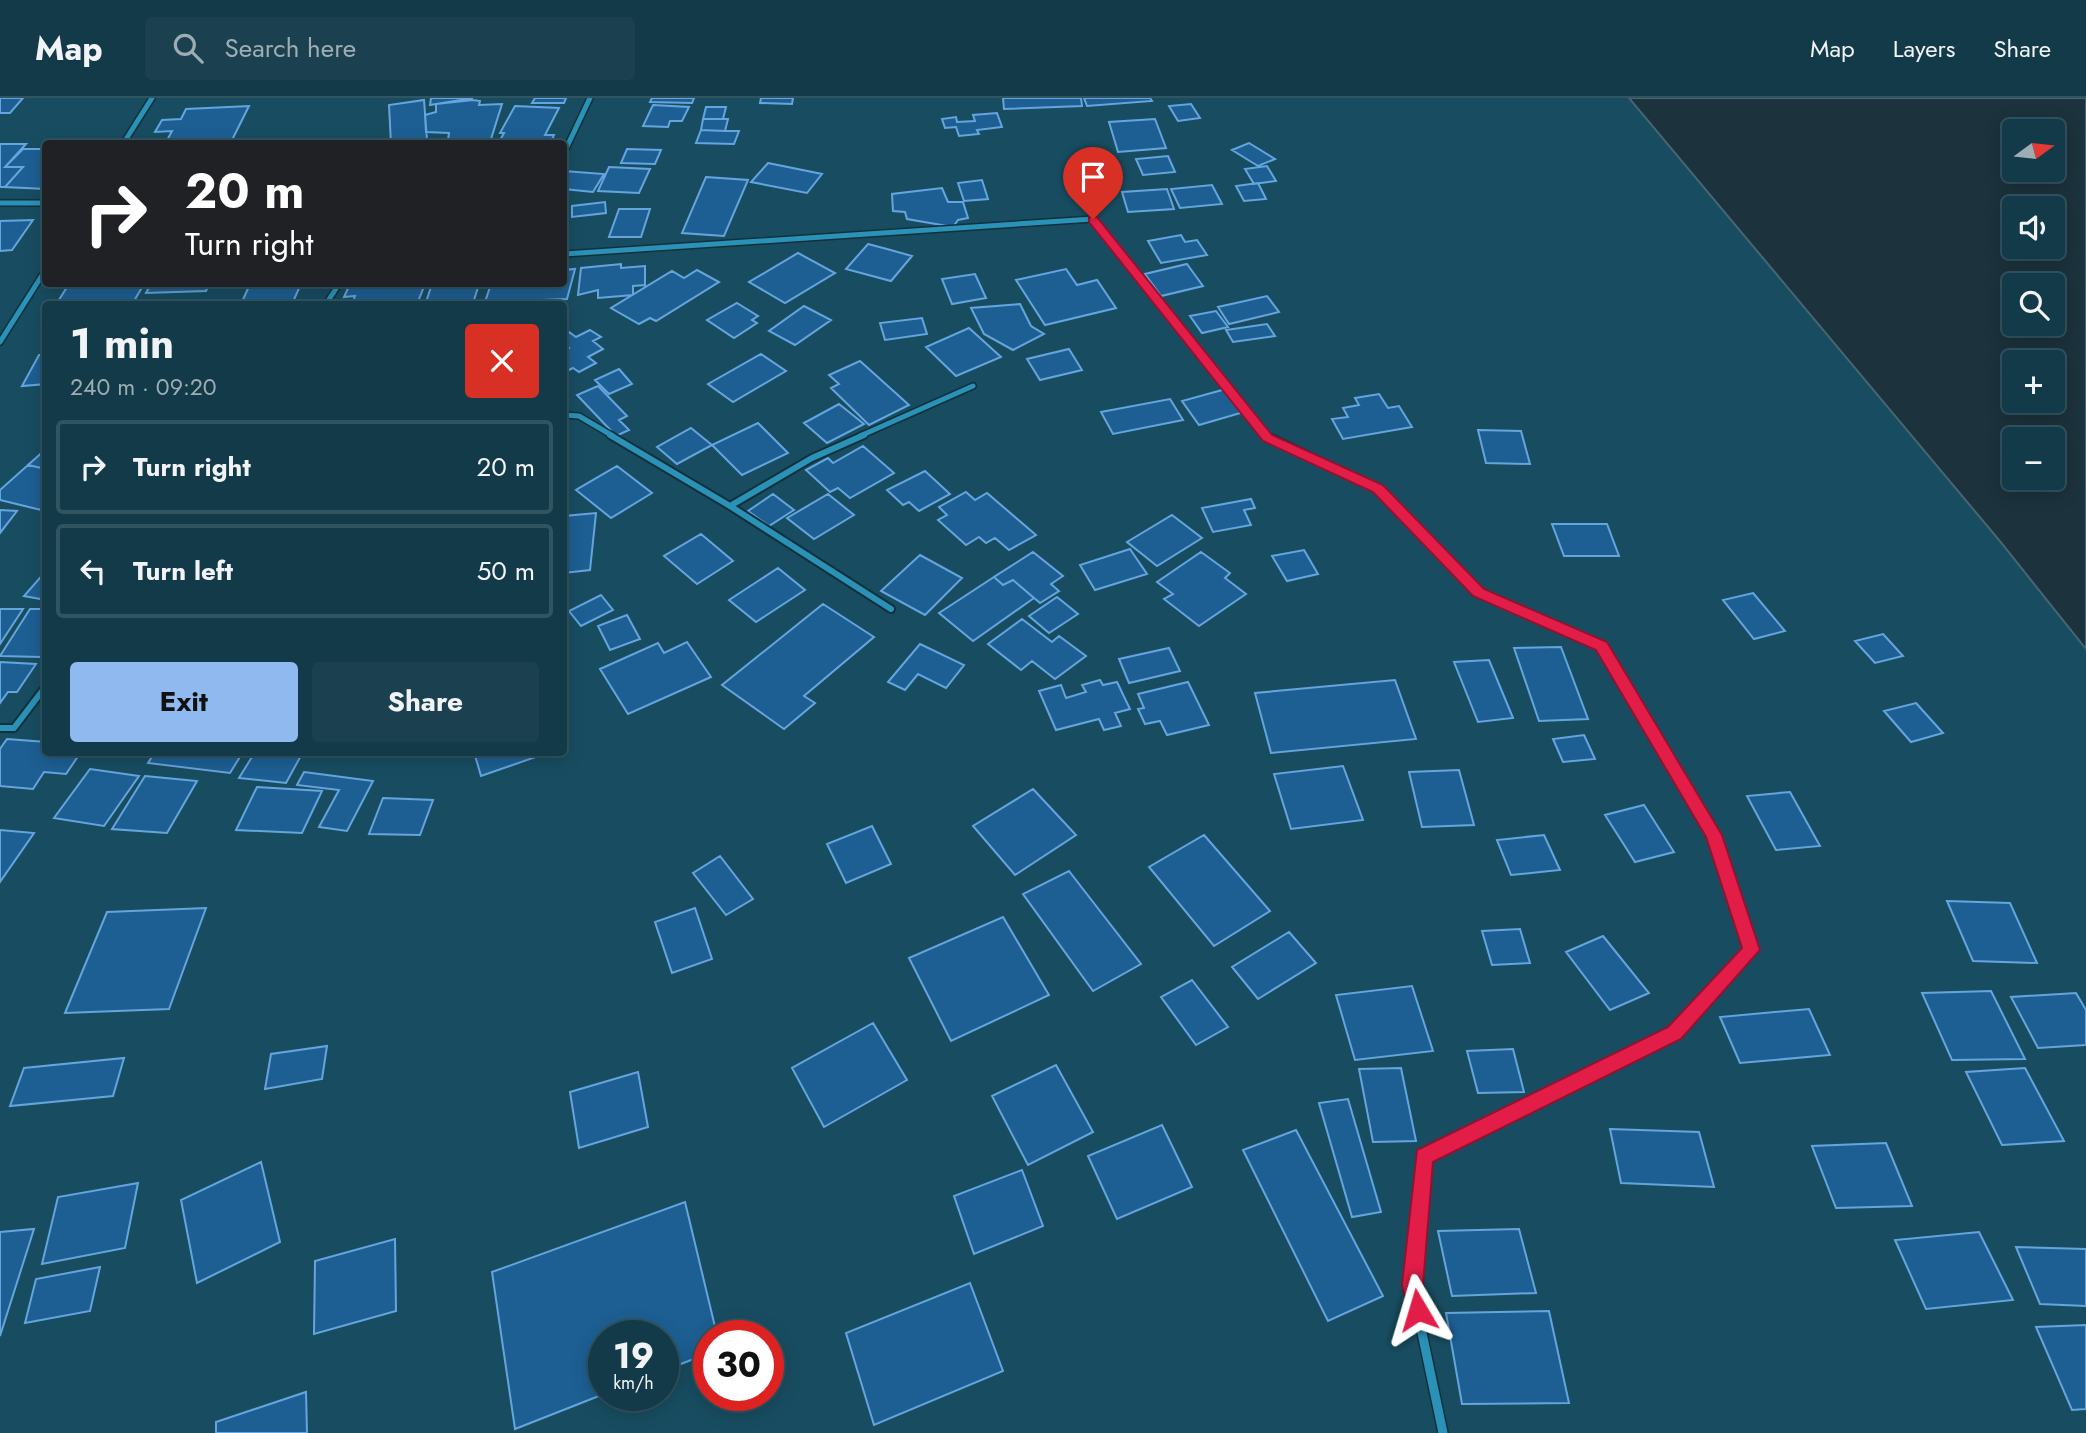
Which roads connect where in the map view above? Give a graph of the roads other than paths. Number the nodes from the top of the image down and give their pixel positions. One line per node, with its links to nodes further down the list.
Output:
1 (152, 98): 3 (street)
2 (590, 98): 4 (street)
3 (126, 140)
4 (567, 147)
5 (0, 203): 6 (street)
6 (42, 203)
7 (567, 254): 16 (street)
8 (42, 275): 9 (street)
9 (0, 342)
10 (972, 386): 12 (street)
11 (567, 415): 12 (street)
12 (730, 506): 13 (street)
13 (891, 608)
14 (42, 691): 15 (street)
15 (0, 727)
16 (1443, 1433)

